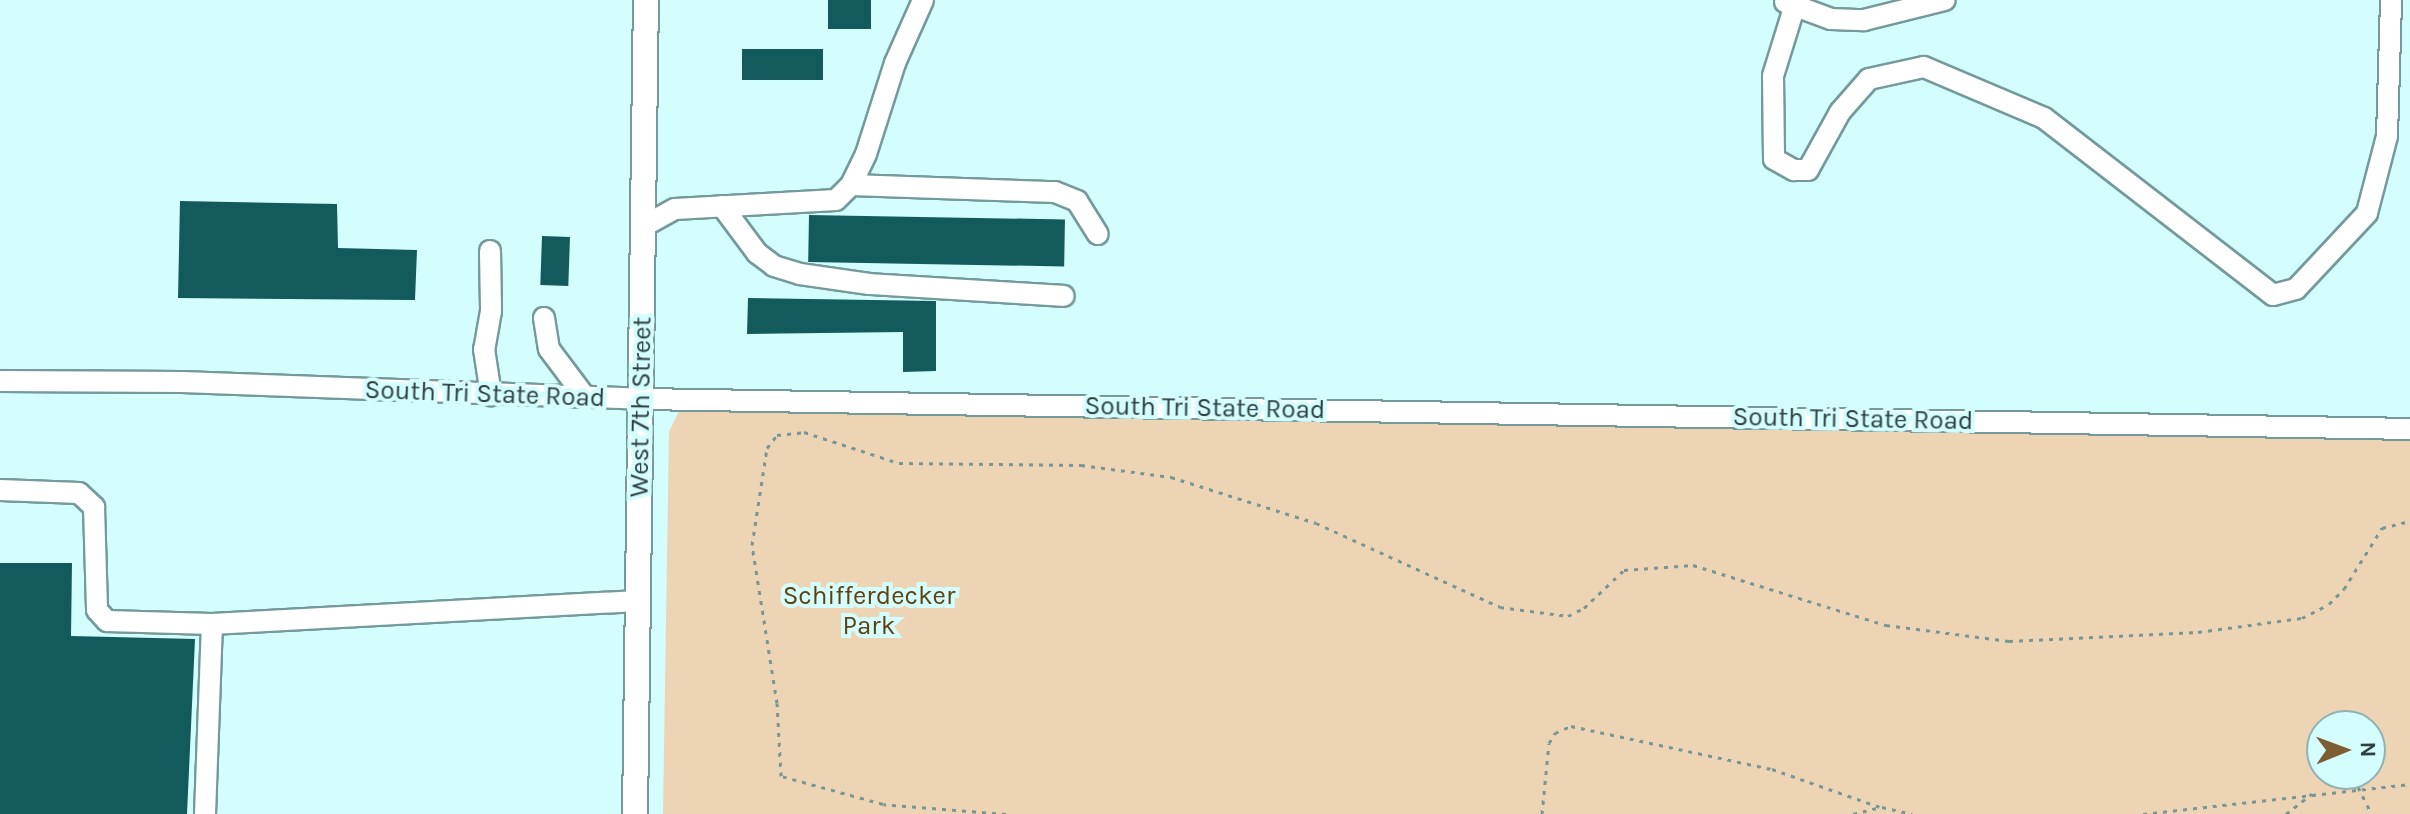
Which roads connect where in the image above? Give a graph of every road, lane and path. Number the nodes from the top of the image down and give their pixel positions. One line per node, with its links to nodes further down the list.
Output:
1 (646, 0): 8 (main road, West 7th Street)
2 (923, 0): 6 (street)
3 (1945, 0): 5 (street)
4 (2391, 0): 5 (street)
5 (1789, 3)
6 (851, 185): 7 (street); 9 (street)
7 (722, 206): 8 (street); 11 (street)
8 (644, 226): 16 (main road, West 7th Street)
9 (1098, 234)
10 (490, 251): 14 (street)
11 (1064, 296)
12 (544, 318): 15 (street)
13 (0, 381): 14 (street, South Tri State Road)
14 (491, 395): 15 (street, South Tri State Road)
15 (585, 397): 16 (street, South Tri State Road)
16 (642, 399): 17 (street, South Tri State Road); 20 (main road, West 7th Street)
17 (2410, 429)
18 (0, 490): 21 (street)
19 (2410, 521): 30 (path)
20 (638, 601): 21 (street); 29 (main road, West 7th Street)
21 (212, 624): 28 (street)
22 (2410, 784): 23 (path)
23 (2386, 785)
24 (2332, 790): 26 (path)
25 (2360, 790): 36 (path)
26 (2315, 792): 34 (path); 35 (path)
27 (1880, 807): 31 (path); 32 (path); 33 (path)
28 (205, 814)
29 (635, 814)
30 (1006, 814)
31 (1542, 814)
32 (1853, 814)
33 (1912, 814)
34 (2143, 814)
35 (2286, 814)
36 (2372, 814)

